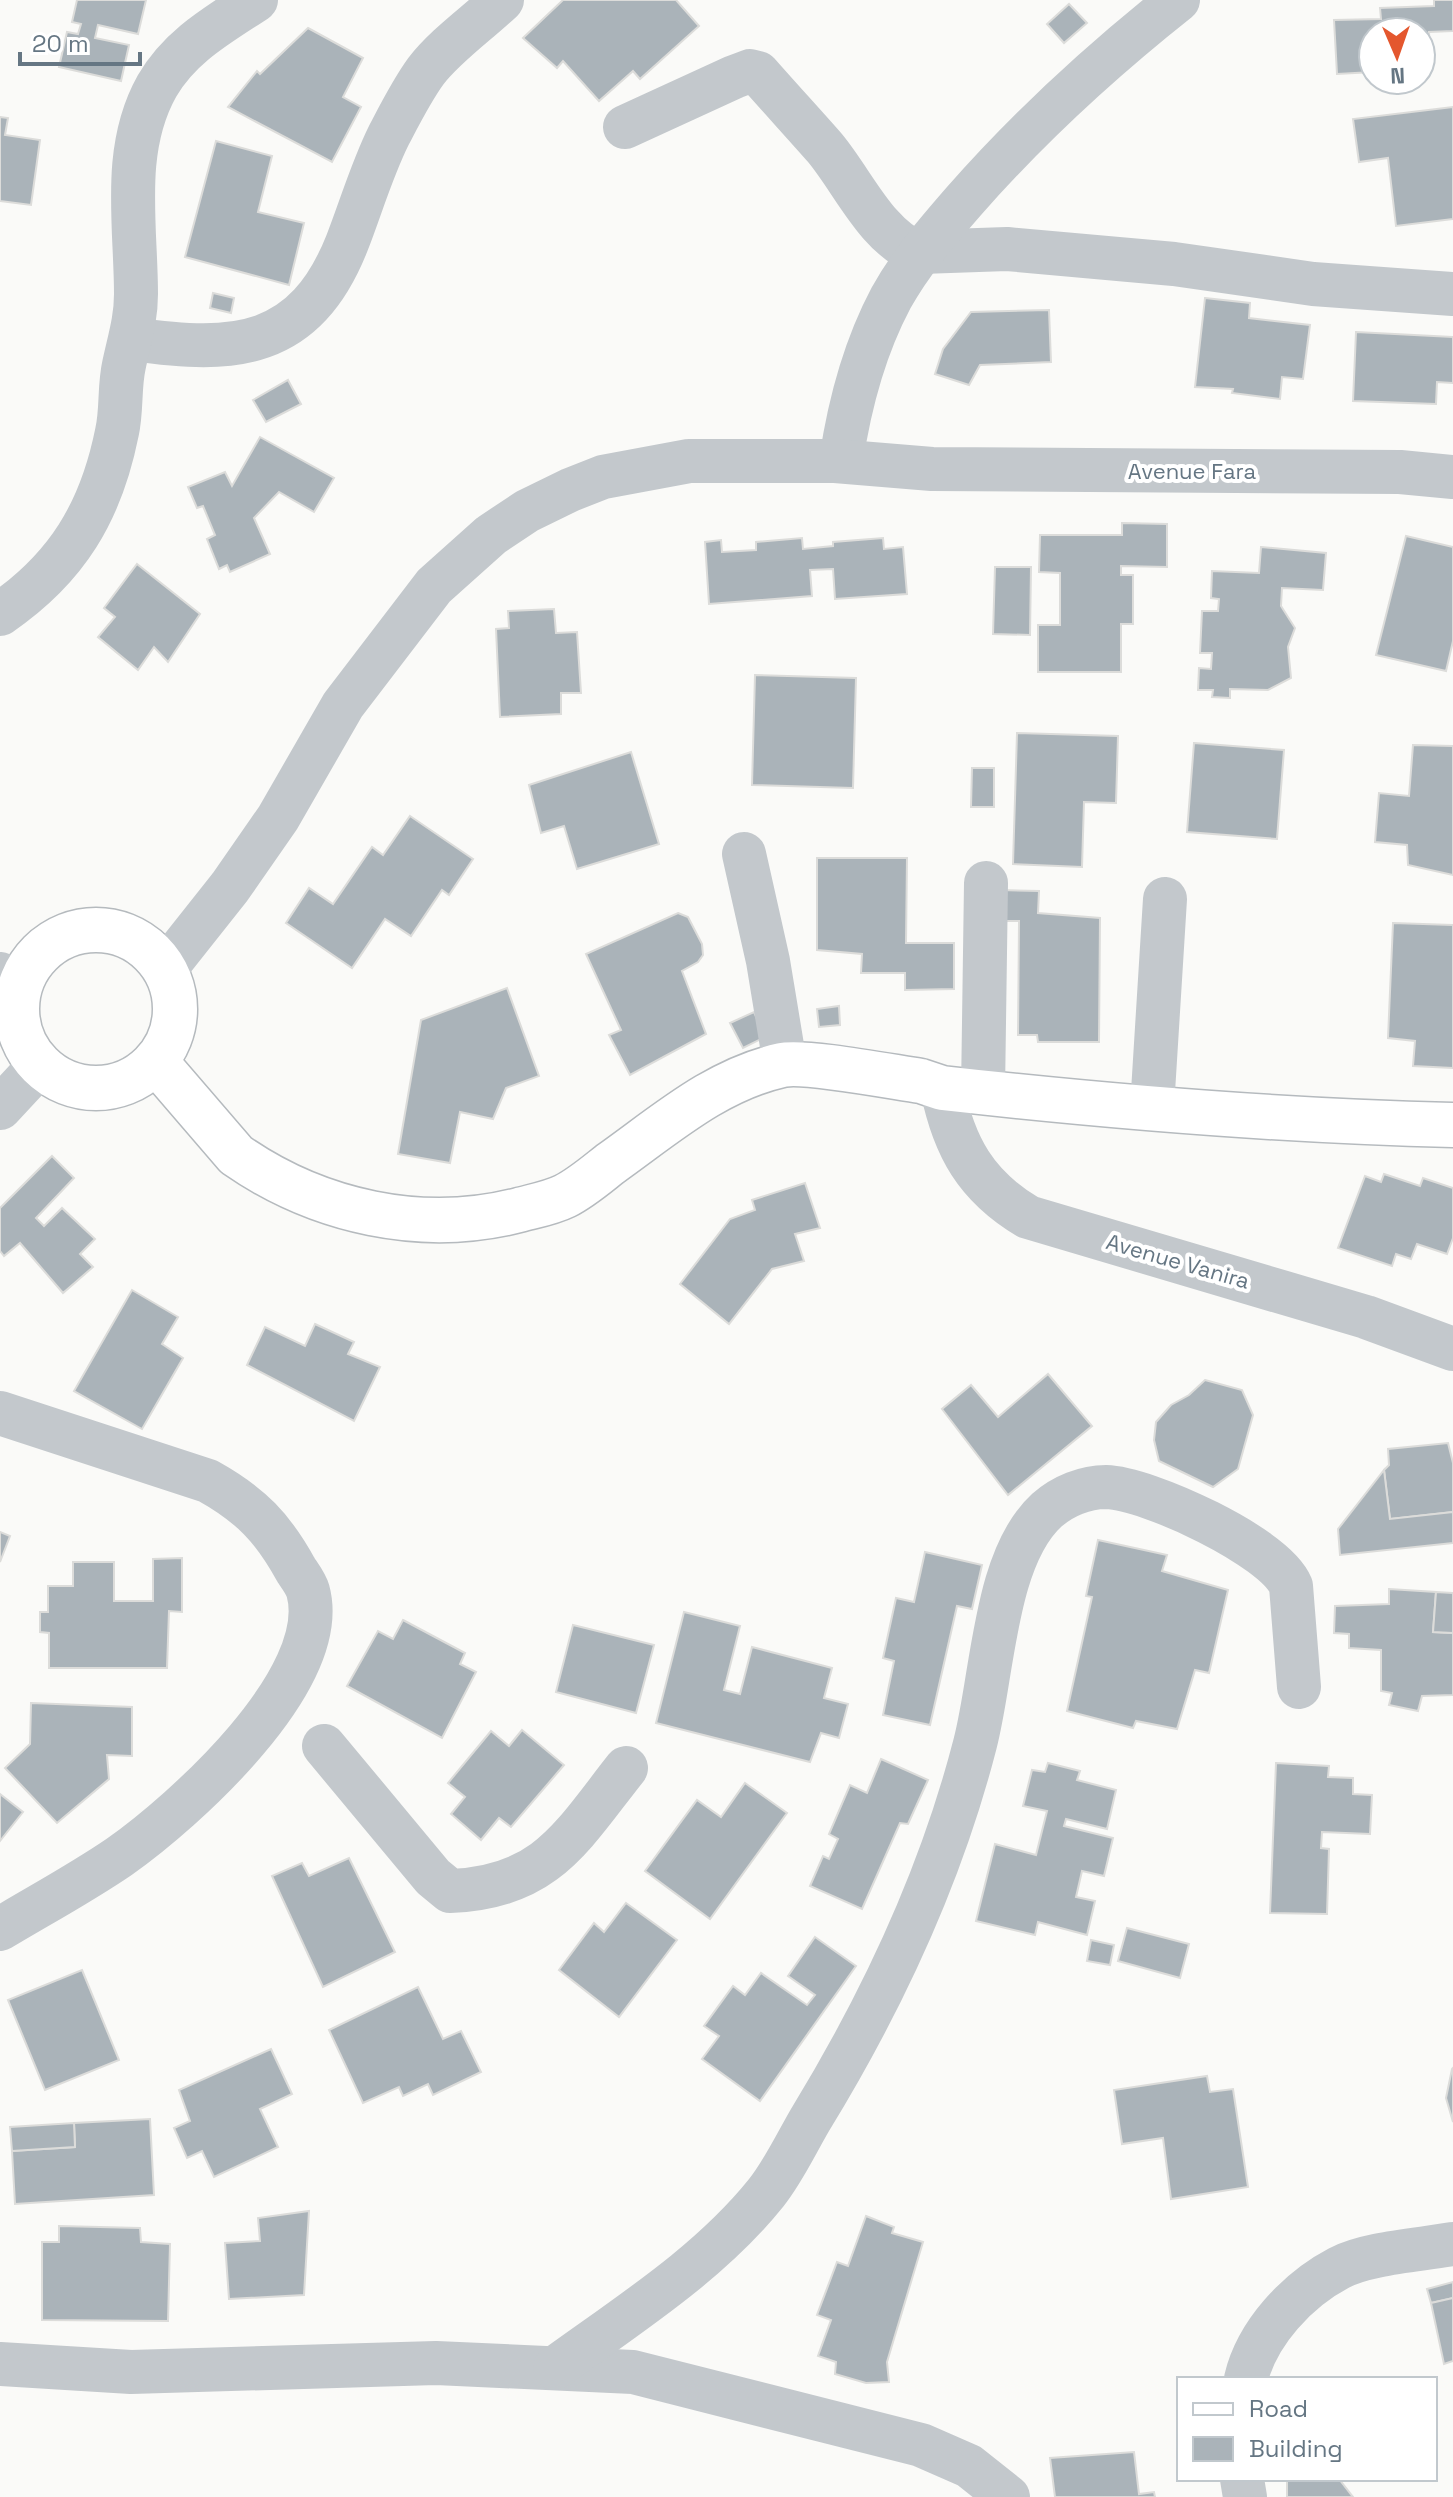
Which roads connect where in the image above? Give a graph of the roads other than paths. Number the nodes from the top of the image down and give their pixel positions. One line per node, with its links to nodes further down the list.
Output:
1 (256, 0): 7 (street)
2 (502, 0): 7 (street)
3 (1178, 0): 5 (street)
4 (625, 127): 5 (street)
5 (920, 253): 6 (street); 8 (street)
6 (1453, 294)
7 (133, 339): 10 (street)
8 (841, 461): 9 (street, Avenue Fara); 14 (street, Avenue Fara)
9 (1453, 477)
10 (0, 614)
11 (744, 854): 17 (street)
12 (986, 883): 19 (street)
13 (1165, 899): 21 (street)
14 (165, 969): 15 (main road); 16 (main road)
15 (10, 979): 18 (main road)
16 (156, 1062): 17 (main road); 18 (main road)
17 (785, 1064): 19 (main road)
18 (39, 1066): 20 (street)
19 (958, 1099): 21 (main road); 23 (street, Avenue Vanira)
20 (0, 1108)
21 (1152, 1108): 22 (main road)
22 (1453, 1125)
23 (1453, 1349)
24 (0, 1413): 28 (street)
25 (1299, 1687): 31 (street)
26 (324, 1746): 27 (street)
27 (626, 1768)
28 (0, 1929)
29 (1453, 2244): 32 (street)
30 (0, 2364): 31 (street)
31 (555, 2368): 33 (street)
32 (1247, 2377)
33 (1008, 2497)

